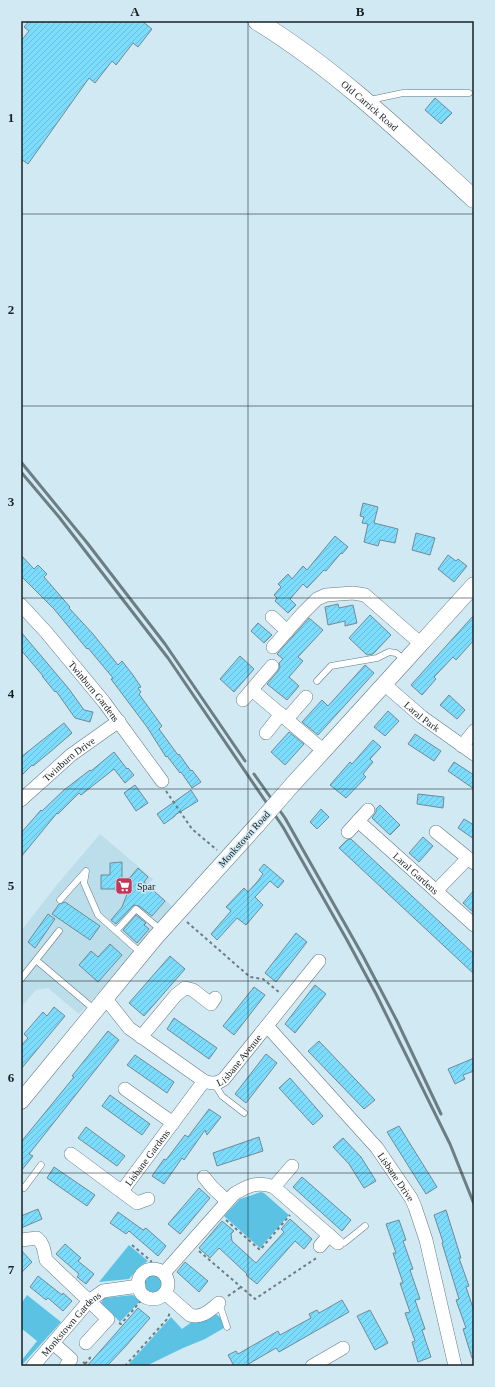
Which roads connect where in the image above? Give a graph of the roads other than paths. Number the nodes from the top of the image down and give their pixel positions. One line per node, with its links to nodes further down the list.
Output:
1 (257, 21): 3 (main road, Old Carrick Road)
2 (469, 93): 3 (lane)
3 (366, 101): 4 (main road, Old Carrick Road)
4 (474, 199)
5 (474, 584): 9 (street, Monkstown Road)
6 (21, 605): 19 (street, Twinburn Gardens)
7 (272, 617): 8 (street)
8 (287, 631): 9 (street); 10 (street)
9 (420, 643): 11 (street, Monkstown Road)
10 (274, 647)
11 (405, 660): 13 (lane); 14 (street, Monkstown Road)
12 (272, 666): 15 (street)
13 (317, 681)
14 (384, 684): 22 (street, Laral Park); 23 (street, Monkstown Road)
15 (252, 690): 17 (street); 18 (street)
16 (306, 697): 18 (street)
17 (243, 700)
18 (284, 717): 21 (street); 23 (street)
19 (119, 721): 25 (street, Twinburn Gardens); 26 (street, Twinburn Drive)
20 (474, 731): 22 (street)
21 (266, 733)
22 (462, 746): 24 (street, Laral Park)
23 (324, 750): 37 (street, Monkstown Road, bridge)
24 (474, 754)
25 (162, 781)
26 (21, 800)
27 (368, 810): 28 (street)
28 (358, 821): 29 (street); 32 (street, Laral Gardens)
29 (348, 832)
30 (436, 832): 31 (street)
31 (470, 861): 32 (street)
32 (436, 891): 34 (street, Laral Gardens)
33 (60, 900): 36 (lane)
34 (474, 925)
35 (59, 931): 39 (lane)
36 (116, 931): 37 (lane); 38 (lane)
37 (161, 931): 38 (street, Monkstown Road)
38 (142, 954): 43 (street, Monkstown Road)
39 (36, 960): 41 (lane); 43 (lane)
40 (319, 961): 44 (street, Lisbane Avenue)
41 (21, 979)
42 (215, 998): 45 (street)
43 (101, 1005): 45 (street, Lisbane Avenue); 48 (street, Monkstown Road)
44 (267, 1026): 46 (street, Lisbane Avenue); 76 (street, Lisbane Drive)
45 (142, 1037): 46 (street, Lisbane Avenue)
46 (209, 1082): 49 (lane); 50 (street, Lisbane Gardens)
47 (125, 1089): 50 (street, Lisbane Gardens)
48 (21, 1101)
49 (244, 1113)
50 (173, 1123): 57 (street, Lisbane Gardens)
51 (71, 1154): 57 (street, Lisbane Gardens)
52 (41, 1165): 55 (lane)
53 (292, 1166): 56 (street)
54 (204, 1177): 59 (street)
55 (21, 1186)
56 (274, 1187): 59 (street); 61 (street)
57 (122, 1191): 58 (street, Lisbane Gardens)
58 (148, 1199)
59 (227, 1201): 64 (street)
60 (365, 1226): 61 (lane)
61 (334, 1239): 63 (street)
62 (21, 1240): 67 (street)
63 (320, 1246)
64 (159, 1271): 65 (street); 66 (street)
65 (142, 1291): 66 (street); 67 (street, Monkstown Gardens)
66 (169, 1297): 68 (street)
67 (90, 1301): 70 (street, Monkstown Gardens); 71 (street)
68 (219, 1303): 69 (lane)
69 (227, 1328)
70 (53, 1343): 73 (street, Monkstown Gardens); 74 (street)
71 (86, 1343)
72 (343, 1348): 75 (street)
73 (33, 1366)
74 (66, 1366)
75 (312, 1366)
76 (455, 1366)

